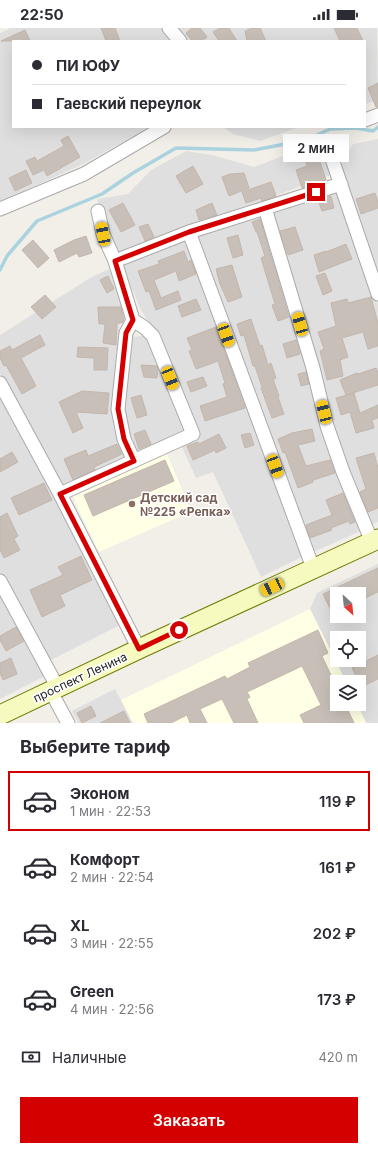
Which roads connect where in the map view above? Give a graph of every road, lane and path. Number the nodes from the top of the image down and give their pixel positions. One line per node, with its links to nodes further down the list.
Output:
1 (169, 28): 2 (street)
2 (179, 40)
3 (378, 115): 4 (street)
4 (366, 120)
5 (162, 128): 9 (street)
6 (329, 150): 7 (street)
7 (341, 184): 8 (street); 13 (street)
8 (264, 208): 11 (street); 18 (street)
9 (0, 209)
10 (98, 210): 12 (street)
11 (189, 232): 12 (street); 19 (street)
12 (115, 261): 14 (street)
13 (378, 294)
14 (133, 320): 16 (street); 16 (street)
15 (0, 384): 17 (street)
16 (134, 461): 17 (street)
17 (60, 494): 21 (street)
18 (376, 544): 19 (main road, проспект Ленина); 22 (main road, проспект Ленина)
19 (313, 568): 21 (main road, проспект Ленина)
20 (0, 580): 22 (street)
21 (139, 649): 22 (main road, проспект Ленина)
22 (57, 695): 23 (main road, проспект Ленина); 24 (main road, проспект Ленина); 25 (street)
23 (0, 715)
24 (11, 723)
25 (68, 723)

